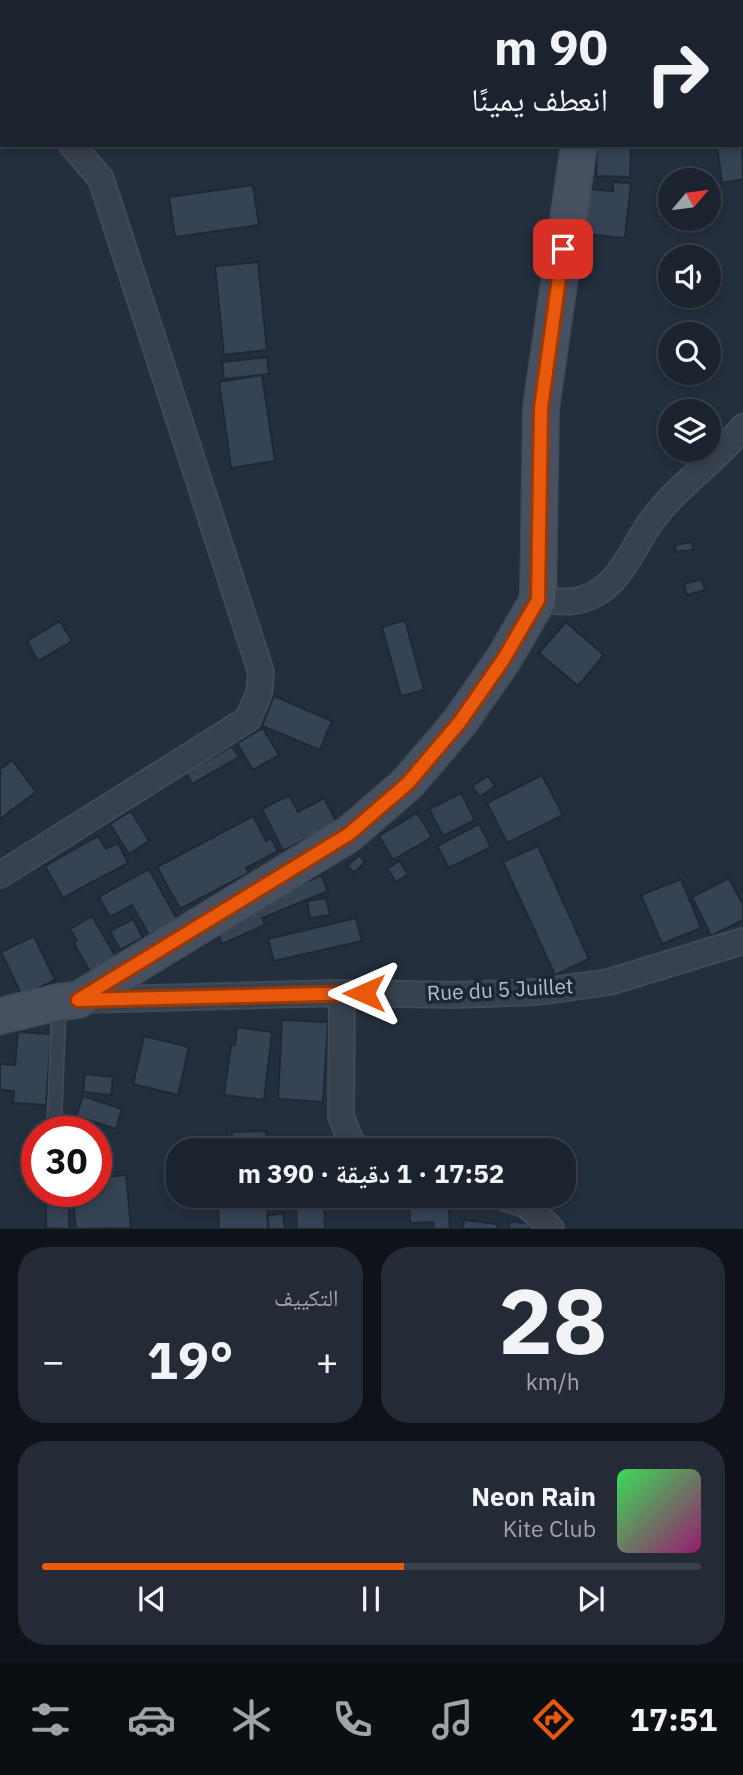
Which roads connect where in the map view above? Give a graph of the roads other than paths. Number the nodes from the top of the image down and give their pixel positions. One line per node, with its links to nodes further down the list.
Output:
1 (74, 147): 5 (street)
2 (579, 147): 4 (street)
3 (743, 427): 4 (street)
4 (538, 600): 8 (street)
5 (0, 875)
6 (743, 941): 7 (street, Rue du 5 Juillet)
7 (342, 993): 8 (street, Rue du 5 Juillet); 11 (street)
8 (69, 1001): 9 (street, Rue du 5 Juillet); 10 (lane)
9 (0, 1016)
10 (56, 1116)
11 (349, 1138)
12 (530, 1208): 13 (street)
13 (551, 1229)

